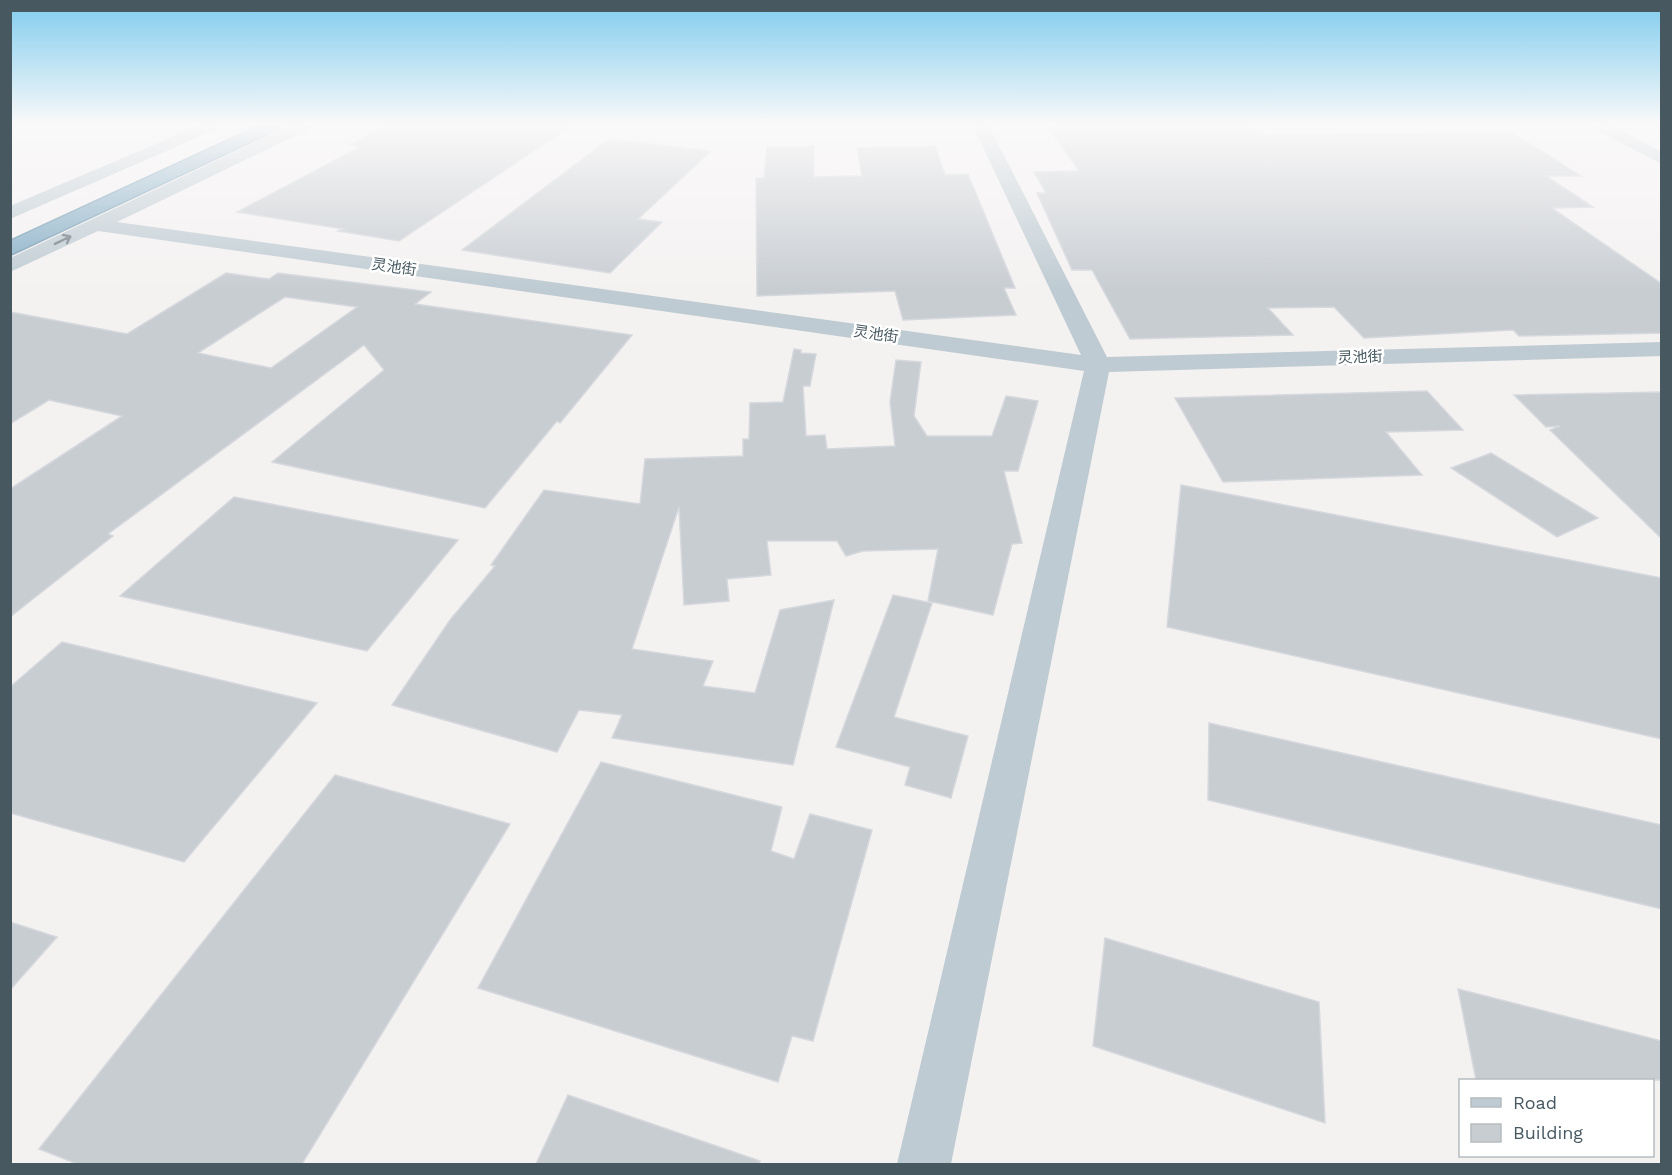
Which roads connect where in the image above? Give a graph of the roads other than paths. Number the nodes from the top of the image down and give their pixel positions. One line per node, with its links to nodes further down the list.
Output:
1 (84, 181): 6 (street)
2 (118, 181): 8 (highway)
3 (155, 181): 9 (highway)
4 (188, 181): 7 (street)
5 (1008, 181): 12 (street)
6 (10, 213)
7 (95, 225): 10 (street, one-way to 7); 12 (street, 灵池街)
8 (10, 229)
9 (10, 249)
10 (10, 266)
11 (1662, 349): 12 (street, 灵池街)
12 (1098, 365): 13 (street)
13 (924, 1164)

